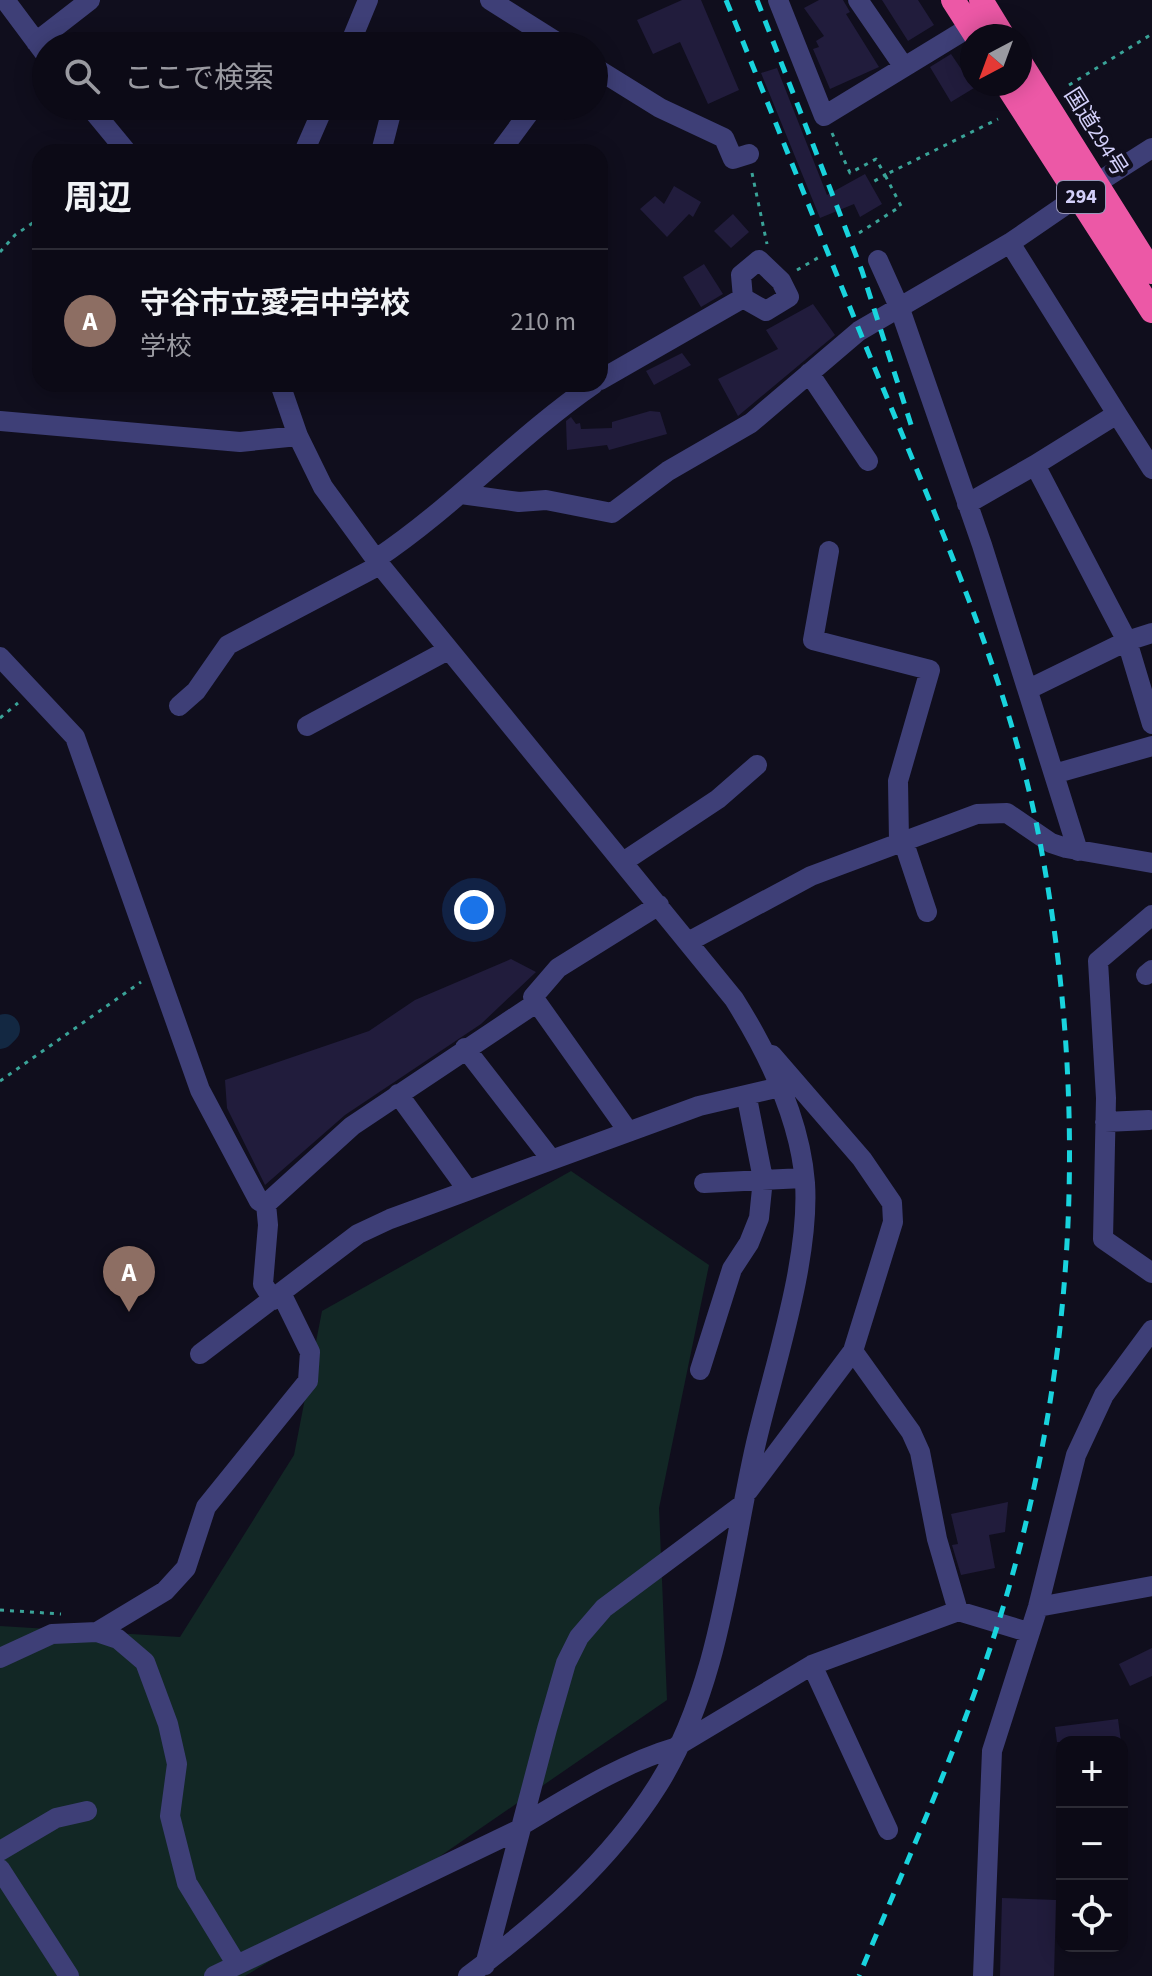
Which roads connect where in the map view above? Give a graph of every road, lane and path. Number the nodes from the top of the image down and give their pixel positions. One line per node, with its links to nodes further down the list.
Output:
1 (5, 0): 13 (street)
2 (90, 0): 9 (street)
3 (368, 0): 10 (street)
4 (490, 0): 11 (street)
5 (778, 0): 19 (street)
6 (858, 0): 14 (street)
7 (953, 0): 8 (highway)
8 (979, 20): 14 (street)
9 (58, 32)
10 (355, 32)
11 (541, 32)
12 (1152, 34): 17 (path)
13 (32, 37)
14 (904, 67): 19 (street)
15 (608, 76): 30 (street)
16 (1032, 84): 33 (highway, 国道294号 / 294)
17 (1069, 85)
18 (1015, 96): 33 (highway, 国道294号 / 294)
19 (824, 116): 31 (path)
20 (998, 119): 31 (path)
21 (101, 120): 25 (street)
22 (318, 120): 26 (street)
23 (389, 120): 27 (street)
24 (524, 120): 28 (street)
25 (120, 144)
26 (307, 144)
27 (383, 144)
28 (506, 144)
29 (1152, 148): 33 (street)
30 (749, 154): 34 (path)
31 (885, 175): 32 (path); 36 (path)
32 (871, 183)
33 (1089, 189): 37 (street); 41 (highway, 国道294号 / 294); 45 (highway, 国道294号 / 294)
34 (757, 210)
35 (32, 223): 38 (path)
36 (859, 233)
37 (1010, 243): 44 (street); 50 (street)
38 (0, 252)
39 (821, 256): 42 (path)
40 (878, 260): 44 (street)
41 (1152, 272)
42 (781, 281): 43 (street); 43 (street)
43 (743, 298): 47 (street)
44 (900, 309): 46 (street); 57 (street)
45 (1152, 311)
46 (809, 373): 53 (street); 56 (street)
47 (608, 375)
48 (283, 392): 52 (street)
49 (582, 392): 56 (street)
50 (1117, 414): 54 (street); 55 (street)
51 (0, 421): 52 (street)
52 (298, 436): 59 (street)
53 (868, 461)
54 (1035, 465): 57 (street); 61 (street)
55 (1152, 469)
56 (461, 494): 59 (street)
57 (967, 504): 64 (street)
58 (829, 551): 73 (street)
59 (378, 562): 62 (street); 66 (street)
60 (1152, 633): 61 (street)
61 (1127, 641): 64 (street); 68 (street)
62 (448, 650): 69 (street); 75 (street)
63 (0, 657): 65 (street)
64 (1029, 689): 72 (street)
65 (33, 690): 67 (path); 81 (street)
66 (179, 706)
67 (0, 718)
68 (1152, 724)
69 (307, 726)
70 (1152, 746): 72 (street)
71 (757, 765): 75 (street)
72 (1054, 774): 74 (street)
73 (901, 840): 74 (street); 78 (street); 80 (street)
74 (1078, 851): 76 (street)
75 (623, 862): 77 (street)
76 (1152, 863)
77 (659, 905): 80 (street); 82 (street)
78 (927, 912)
79 (1152, 915): 90 (street)
80 (688, 942): 83 (street)
81 (157, 970): 85 (path); 97 (street)
82 (536, 1003): 84 (street); 91 (street)
83 (764, 1046): 86 (street); 101 (street)
84 (465, 1048): 87 (street); 92 (street)
85 (0, 1081)
86 (780, 1087): 88 (street); 93 (street)
87 (398, 1094): 96 (street); 97 (street)
88 (747, 1098): 91 (street); 94 (street)
89 (1149, 1120): 90 (street)
90 (1105, 1122): 98 (street)
91 (628, 1131): 92 (street)
92 (551, 1159): 96 (street)
93 (804, 1178): 94 (street); 104 (street)
94 (763, 1179): 95 (street); 103 (street)
95 (704, 1183)
96 (467, 1189): 99 (street)
97 (266, 1204): 99 (street)
98 (1152, 1273)
99 (277, 1296): 102 (street); 108 (street)
100 (1152, 1330): 106 (street)
101 (853, 1351): 104 (street); 107 (street)
102 (200, 1354)
103 (700, 1370)
104 (743, 1500): 112 (street); 114 (street)
105 (1152, 1586): 106 (street)
106 (1038, 1607): 109 (street)
107 (958, 1611): 109 (street); 111 (street)
108 (97, 1632): 110 (street); 118 (street)
109 (1028, 1632): 123 (street)
110 (0, 1658)
111 (812, 1665): 112 (street); 115 (street)
112 (677, 1747): 114 (street); 119 (street)
113 (87, 1811): 116 (street)
114 (521, 1827): 118 (street); 119 (street)
115 (888, 1830)
116 (0, 1851)
117 (0, 1869): 120 (street)
118 (237, 1965): 121 (street)
119 (483, 1969): 122 (street)
120 (69, 1976)
121 (214, 1976)
122 (468, 1976)
123 (983, 1976)

